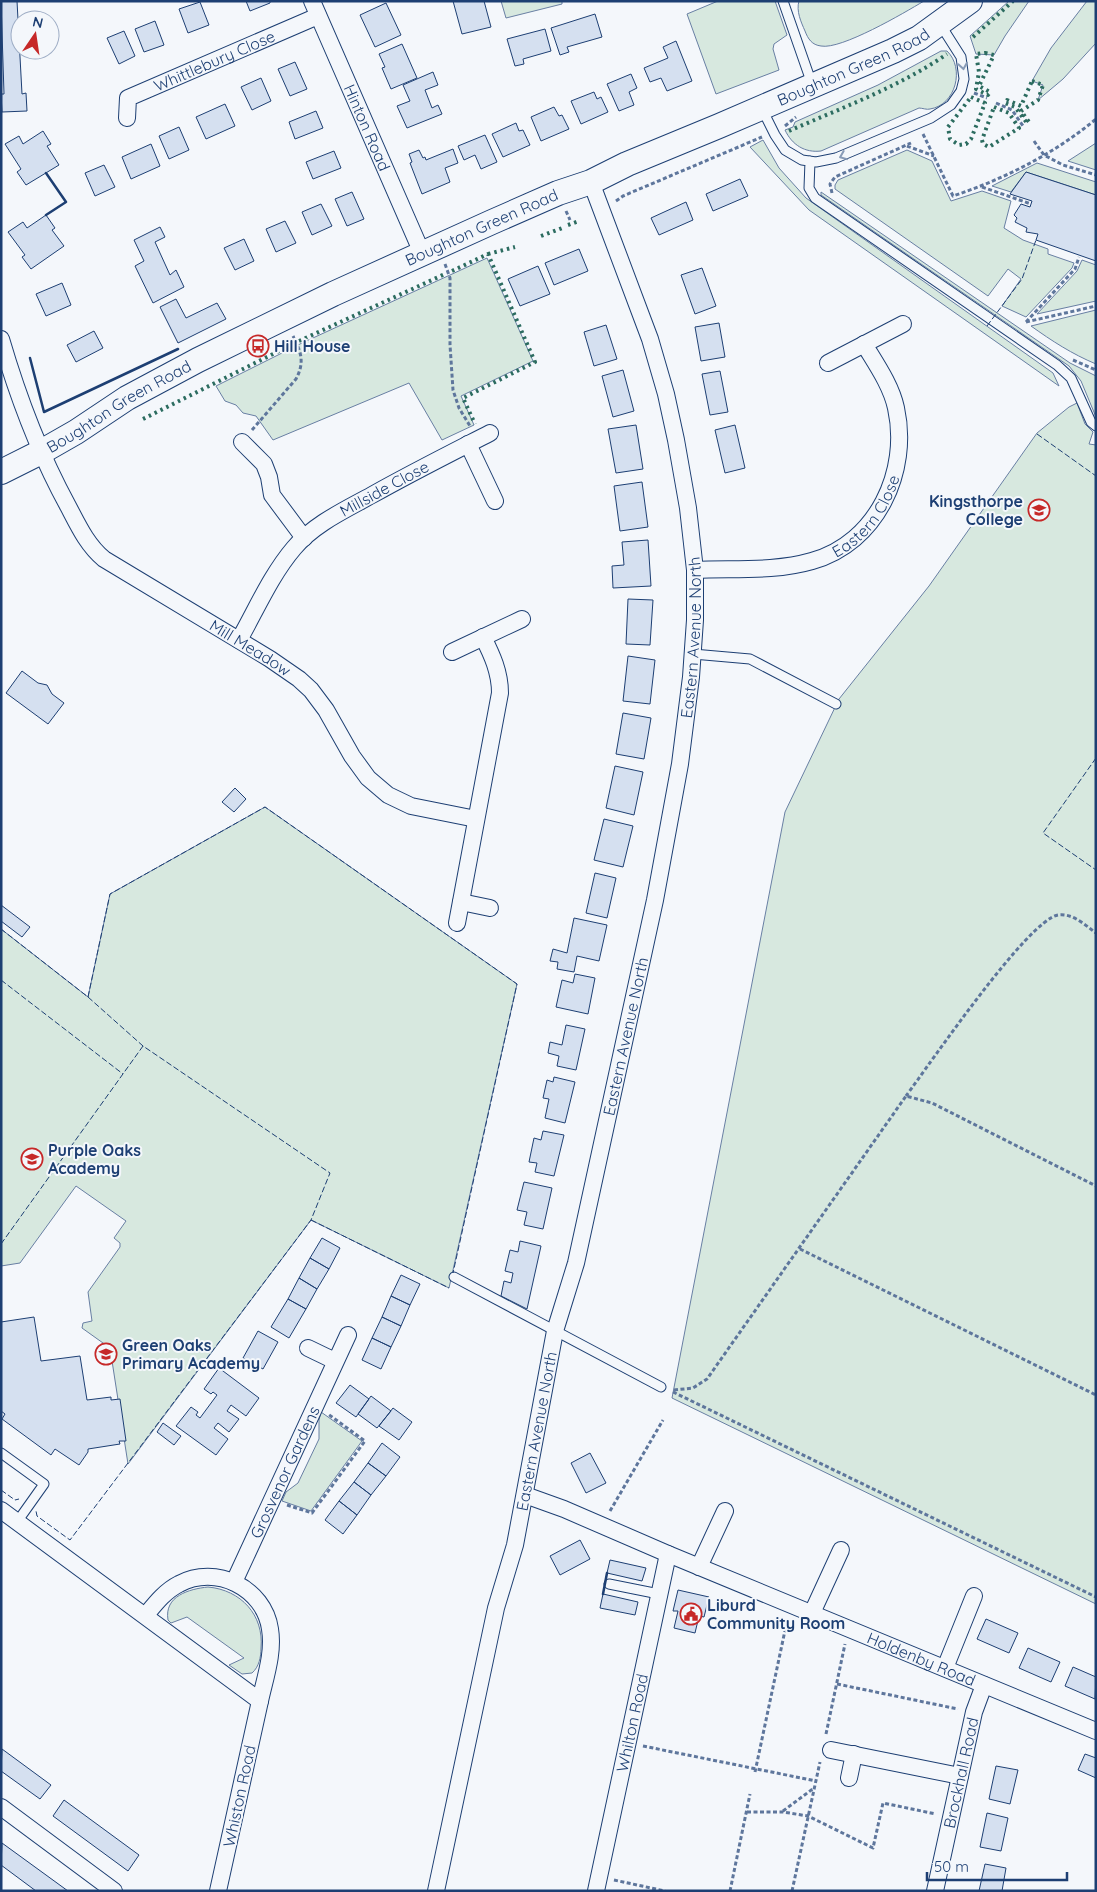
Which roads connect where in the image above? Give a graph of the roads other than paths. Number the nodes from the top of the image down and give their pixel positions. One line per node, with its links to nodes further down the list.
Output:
1 (783, 1): 5 (lane)
2 (970, 1): 4 (street, Boughton Green Road)
3 (315, 8): 7 (street, Whittlebury Close); 10 (street, Hinton Road)
4 (940, 24): 5 (street, Boughton Green Road); 8 (lane, one-way to 8)
5 (813, 86): 6 (street, Boughton Green Road)
6 (762, 108): 8 (lane); 9 (street, Boughton Green Road)
7 (127, 118)
8 (810, 161): 15 (lane)
9 (591, 182): 10 (street, Boughton Green Road); 21 (street, Eastern Avenue North)
10 (422, 253): 17 (street, Boughton Green Road)
11 (903, 324): 13 (street)
12 (1, 339): 17 (street, Mill Meadow)
13 (864, 344): 14 (street); 21 (street, Eastern Close)
14 (828, 363)
15 (1096, 426)
16 (242, 442): 20 (street)
17 (41, 452): 18 (street, Boughton Green Road); 24 (street, Mill Meadow)
18 (1, 472)
19 (495, 501): 20 (street, Millside Close)
20 (304, 538): 24 (street, Millside Close)
21 (695, 570): 26 (street, Eastern Avenue North)
22 (522, 619): 23 (street)
23 (483, 637): 25 (street); 28 (street)
24 (239, 640): 28 (street, Mill Meadow)
25 (452, 652)
26 (693, 654): 27 (lane); 33 (street, Eastern Avenue North)
27 (836, 704)
28 (476, 819): 29 (street)
29 (461, 902): 30 (street); 31 (street)
30 (490, 908)
31 (458, 923)
32 (454, 1277): 33 (lane)
33 (555, 1331): 37 (lane); 39 (street, Eastern Avenue North)
34 (348, 1335): 36 (street, Grosvenor Gardens)
35 (308, 1348): 36 (street)
36 (335, 1361): 46 (street, Grosvenor Gardens)
37 (661, 1387)
38 (1, 1453): 42 (lane)
39 (525, 1495): 44 (street, Holdenby Road); 64 (street, Eastern Avenue North)
40 (1, 1510): 42 (street)
41 (725, 1511): 45 (street)
42 (17, 1522): 51 (street)
43 (841, 1550): 50 (street)
44 (668, 1554): 45 (street, Holdenby Road); 48 (street, Whilton Road)
45 (699, 1567): 50 (street, Holdenby Road)
46 (234, 1582): 51 (street, Whiston Road); 54 (street, Whiston Road)
47 (609, 1584): 48 (lane)
48 (659, 1594): 61 (street, Whilton Road)
49 (974, 1596): 52 (street)
50 (812, 1613): 52 (street, Holdenby Road)
51 (146, 1615): 54 (street)
52 (944, 1668): 53 (street, Holdenby Road)
53 (984, 1684): 55 (street, Holdenby Road); 58 (street, Brockhall Road)
54 (260, 1701): 63 (street, Whiston Road)
55 (1096, 1731)
56 (831, 1750): 57 (street)
57 (854, 1754): 58 (street); 59 (street)
58 (960, 1776): 65 (street, Brockhall Road)
59 (850, 1778)
60 (1, 1807): 62 (street)
61 (597, 1884)
62 (114, 1891)
63 (218, 1891)
64 (436, 1891)
65 (935, 1891)

